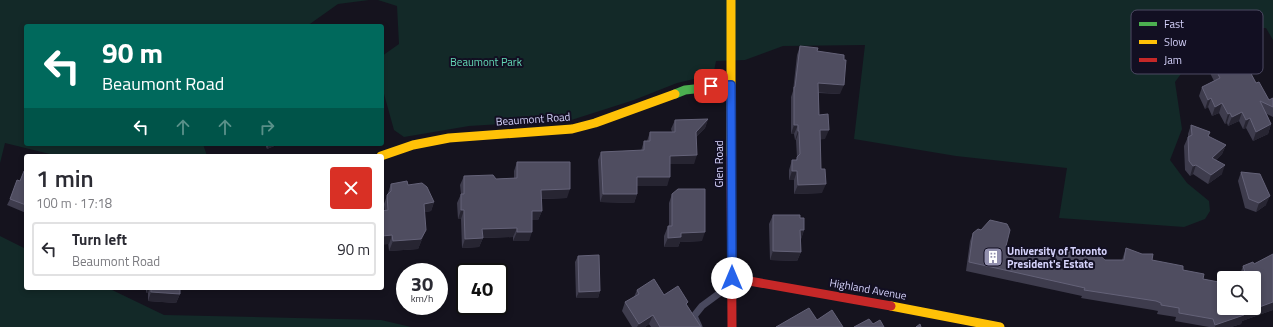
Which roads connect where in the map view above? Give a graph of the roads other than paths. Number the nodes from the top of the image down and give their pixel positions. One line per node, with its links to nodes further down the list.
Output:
1 (731, 0): 2 (street, Glen Road)
2 (731, 85): 3 (street, Beaumont Road); 4 (street, Glen Road)
3 (384, 155)
4 (732, 278): 5 (street, Glen Road); 8 (street, Highland Avenue)
5 (732, 293): 6 (lane); 7 (street, Glen Road)
6 (699, 327)
7 (732, 327)
8 (1000, 327)

